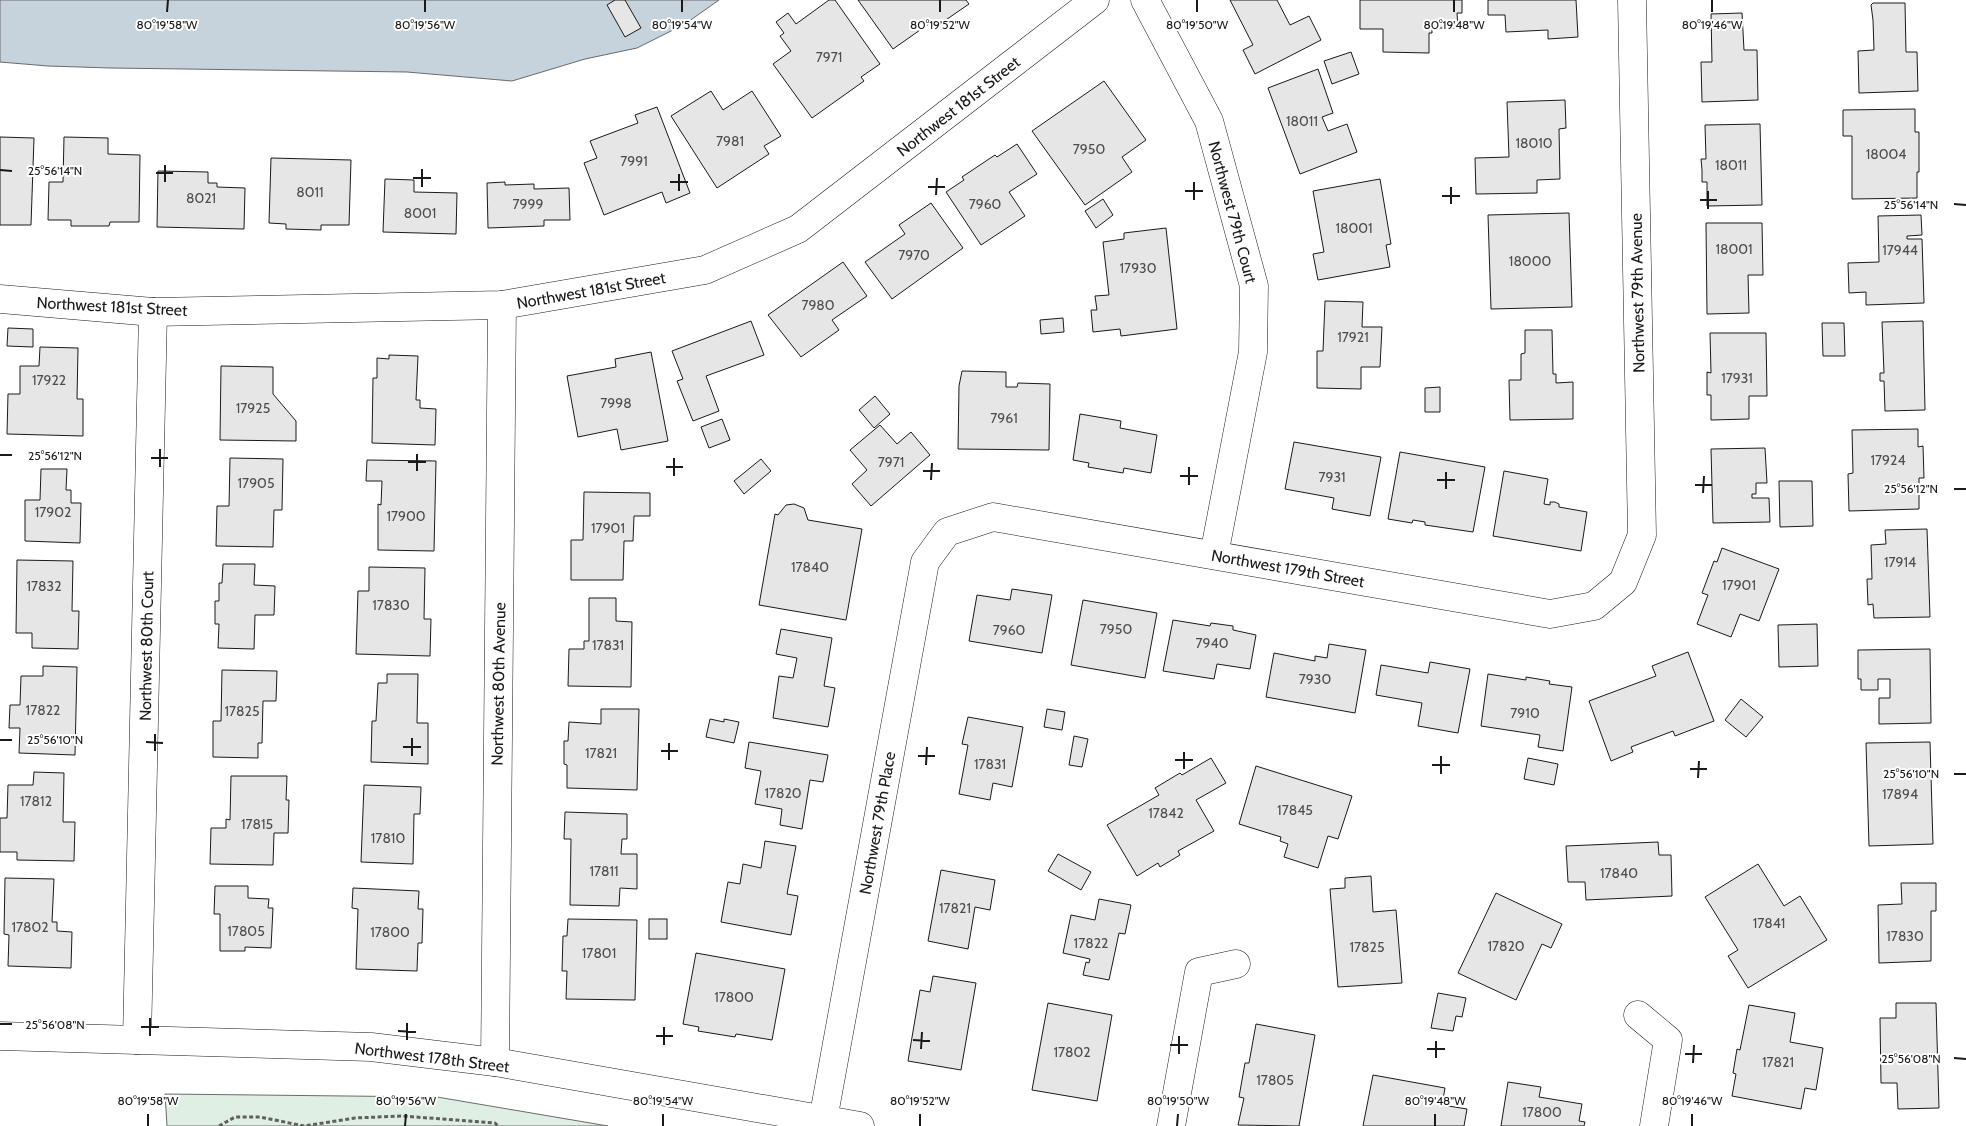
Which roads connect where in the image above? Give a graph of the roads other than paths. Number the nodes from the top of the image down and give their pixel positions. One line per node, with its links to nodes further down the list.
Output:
1 (1095, 0): 5 (street, Northwest 181st Street)
2 (1145, 0): 8 (street, Northwest 79th Court)
3 (1632, 0): 9 (street, Northwest 79th Avenue)
4 (0, 299): 6 (street, Northwest 181st Street)
5 (502, 305): 6 (street, Northwest 181st Street); 14 (street, Northwest 80th Avenue)
6 (153, 312): 13 (street, Northwest 80th Court)
7 (947, 532): 8 (street, Northwest 179th Street); 15 (street, Northwest 79th Place)
8 (1214, 556): 9 (street, Northwest 179th Street)
9 (1623, 582)
10 (1236, 964): 17 (street)
11 (1638, 1015): 18 (street)
12 (0, 1036): 13 (street, Northwest 178th Street)
13 (137, 1040): 14 (street, Northwest 178th Street)
14 (495, 1062): 15 (street, Northwest 178th Street)
15 (824, 1120): 16 (street, Northwest 178th Street)
16 (860, 1126)
17 (1171, 1126)
18 (1654, 1126)

